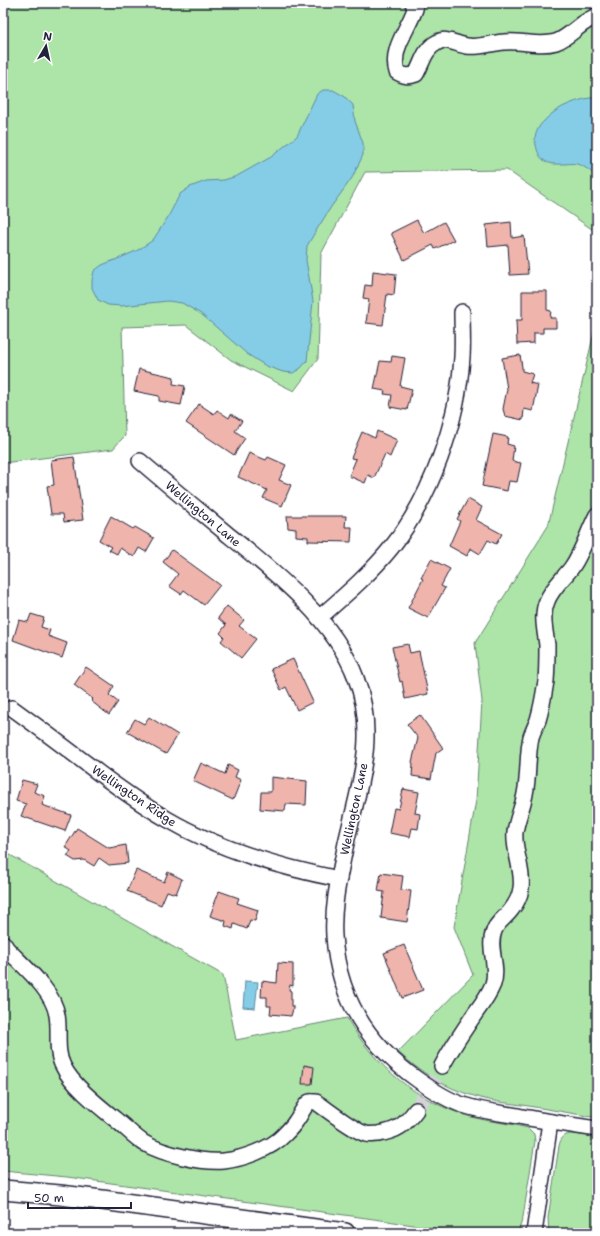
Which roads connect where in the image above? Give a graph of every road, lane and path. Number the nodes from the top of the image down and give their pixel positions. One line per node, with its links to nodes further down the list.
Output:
1 (413, 3): 2 (street)
2 (597, 15)
3 (462, 312): 6 (street)
4 (140, 461): 6 (street, Wellington Lane)
5 (597, 515): 10 (street)
6 (320, 618): 8 (street, Wellington Lane)
7 (12, 708): 8 (street, Wellington Ridge)
8 (339, 879): 12 (street, Wellington Lane)
9 (3, 944): 11 (street)
10 (442, 1066)
11 (416, 1110)
12 (550, 1122): 13 (street, Wellington Lane); 16 (street)
13 (597, 1129)
14 (3, 1190): 15 (main road)
15 (345, 1233)
16 (534, 1233)

